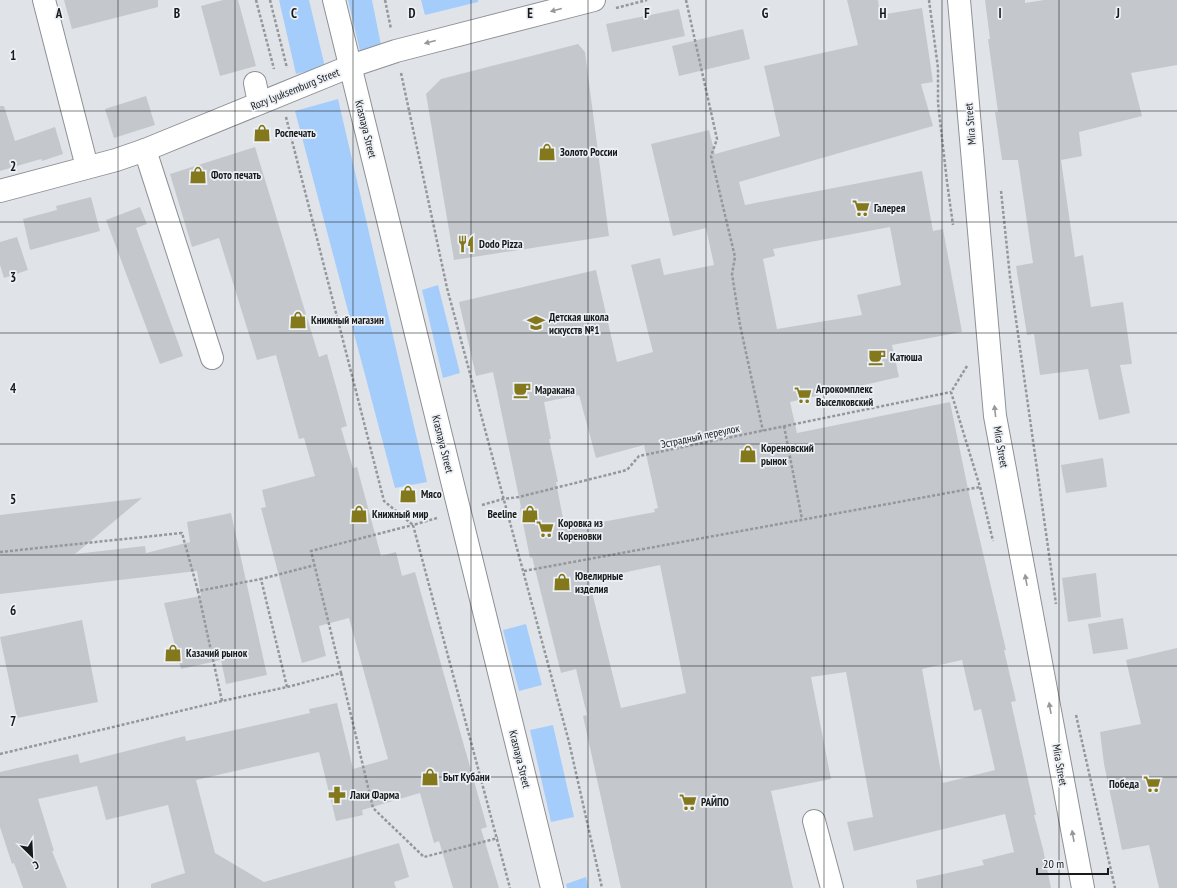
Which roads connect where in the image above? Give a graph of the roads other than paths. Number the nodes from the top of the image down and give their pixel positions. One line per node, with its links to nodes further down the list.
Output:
1 (44, 0): 7 (street)
2 (334, 0): 5 (street, Krasnaya Street)
3 (594, 0): 5 (street, Rozy Lyuksemburg Street, one-way to 5)
4 (959, 0): 13 (street, Mira Street, one-way to 4)
5 (351, 66): 6 (street, Rozy Lyuksemburg Street); 11 (street, Krasnaya Street)
6 (145, 150): 7 (street, Rozy Lyuksemburg Street); 9 (street)
7 (86, 167): 8 (street, Rozy Lyuksemburg Street)
8 (0, 191)
9 (212, 358)
10 (814, 821): 12 (street)
11 (552, 888)
12 (832, 888)
13 (1083, 888)

